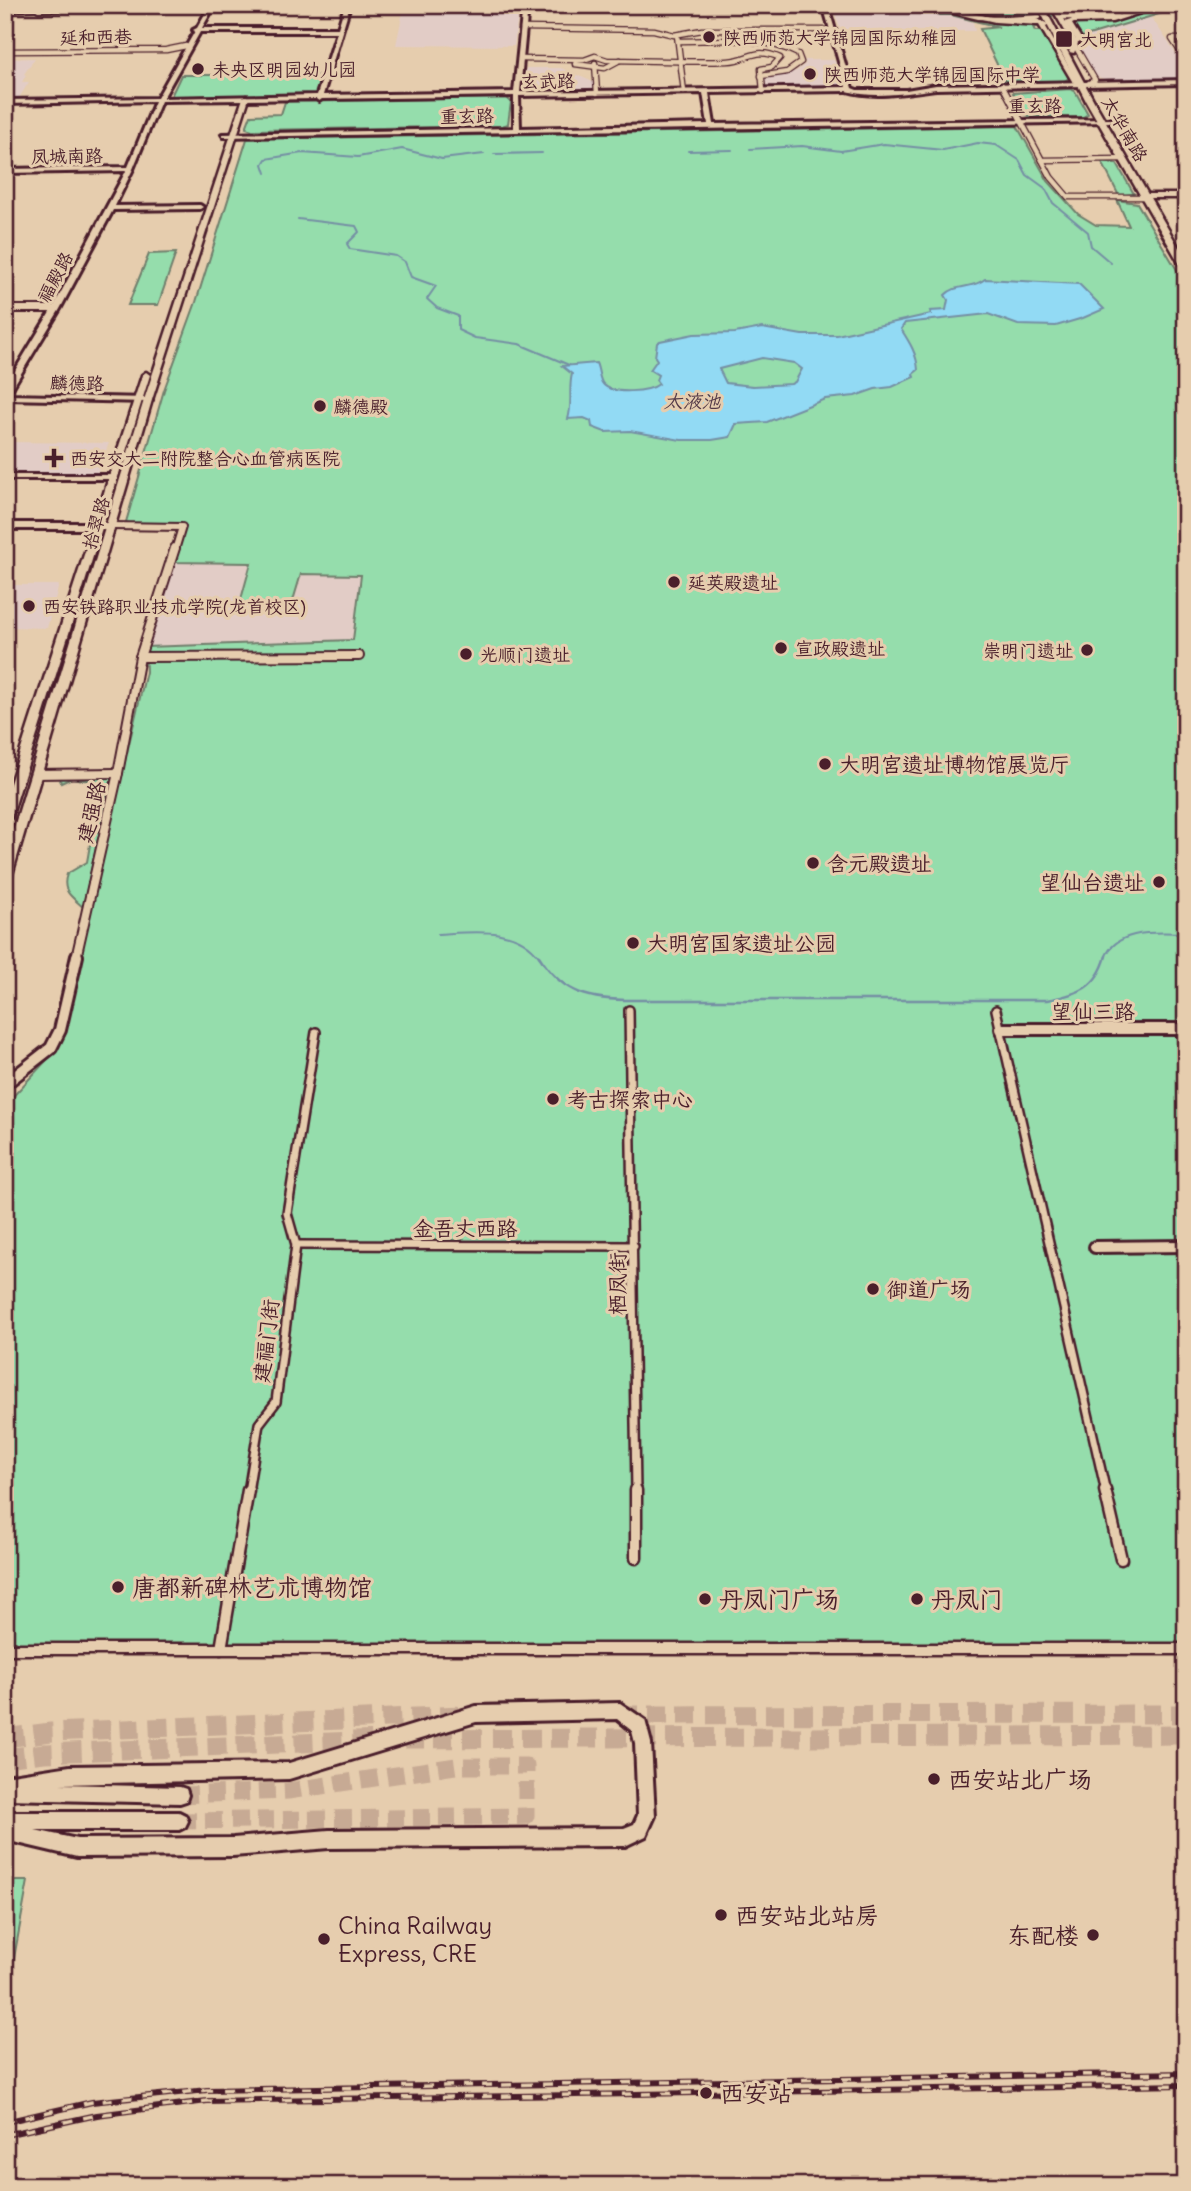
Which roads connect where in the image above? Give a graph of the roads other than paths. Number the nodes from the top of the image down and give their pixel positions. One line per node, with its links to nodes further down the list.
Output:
1 (138, 5): 14 (main road)
2 (210, 5): 3 (main road); 24 (main road); 31 (street)
3 (279, 5)
4 (348, 5): 32 (street)
5 (477, 5): 15 (main road)
6 (501, 5): 15 (main road)
7 (551, 5): 17 (main road)
8 (891, 5): 19 (main road)
9 (924, 5): 29 (main road)
10 (1047, 5): 38 (main road, 太华南路)
11 (1082, 5): 27 (street)
12 (1091, 5): 22 (main road)
13 (1160, 5): 26 (main road)
14 (125, 6): 24 (main road)
15 (508, 6): 16 (main road)
16 (525, 6): 17 (main road); 30 (street)
17 (542, 6): 18 (main road)
18 (825, 6): 19 (main road); 33 (street)
19 (878, 6): 28 (main road)
20 (993, 6): 21 (main road, bridge); 25 (main road)
21 (1007, 6): 28 (street)
22 (1102, 6): 26 (main road)
23 (1186, 7): 27 (main road)
24 (5, 9)
25 (1038, 10): 28 (street); 29 (main road); 38 (main road, 太华南路)
26 (1059, 15): 27 (street); 38 (main road)
27 (1091, 18): 38 (main road)
28 (1013, 19): 50 (main road)
29 (1046, 25): 38 (main road)
30 (523, 28): 34 (street); 40 (street)
31 (198, 30): 32 (street); 37 (street); 60 (street)
32 (340, 30): 58 (street)
33 (832, 30): 34 (street); 53 (street)
34 (677, 35): 36 (street)
35 (1186, 39): 45 (street)
36 (678, 41): 46 (street); 48 (street)
37 (186, 46): 39 (street, 延和西巷); 60 (street)
38 (1071, 48): 50 (main road, 太华南路); 50 (street)
39 (5, 51)
40 (520, 60): 41 (street); 57 (street)
41 (570, 60): 42 (street); 47 (street)
42 (584, 60): 43 (street); 47 (street)
43 (607, 60): 44 (street); 47 (street)
44 (620, 60): 46 (street); 47 (street)
45 (1186, 60)
46 (680, 61): 48 (street); 54 (street)
47 (596, 66): 56 (street)
48 (761, 76): 52 (street)
49 (1186, 83): 50 (street, 玄武路)
50 (1085, 85): 51 (street, 玄武路); 63 (main road, 太华南路)
51 (1002, 86): 53 (street, 玄武路); 62 (street)
52 (763, 90): 53 (street, 玄武路); 55 (street, 玄武路)
53 (850, 90): 55 (street, 玄武路)
54 (684, 92): 55 (street, 玄武路); 56 (street, 玄武路)
55 (706, 92): 57 (street, 玄武路); 64 (street)
56 (597, 93): 57 (street, 玄武路)
57 (516, 95): 58 (street, 玄武路); 65 (street)
58 (319, 98): 59 (street, 玄武路)
59 (242, 99): 60 (street, 玄武路); 66 (main road, 拾翠路)
60 (157, 101): 61 (street, 玄武路); 69 (street, 福殿路)
61 (5, 103)
62 (1019, 119): 63 (street, 重玄路); 64 (street, 重玄路); 68 (street)
63 (1105, 119): 67 (main road, 太华南路); 71 (main road, 太华南路)
64 (711, 125): 65 (street, 重玄路)
65 (517, 130): 66 (street, 重玄路)
66 (228, 135): 73 (main road, 拾翠路); 80 (main road, 拾翠路)
67 (1124, 159): 68 (street); 71 (main road, 太华南路)
68 (1042, 160): 71 (street)
69 (128, 169): 70 (street, 凤城南路); 74 (street, 福殿路)
70 (5, 171)
71 (1150, 197): 72 (main road); 75 (main road, 太华南路); 76 (main road, 太华南路)
72 (1186, 197)
73 (200, 207): 74 (street); 80 (main road, 拾翠路)
74 (109, 208): 78 (street, 福殿路)
75 (1186, 251)
76 (1186, 268)
77 (5, 309): 78 (street)
78 (56, 309): 79 (street, 福殿路)
79 (5, 396): 80 (street, 麟德路)
80 (142, 400): 82 (main road, 拾翠路); 85 (main road, 拾翠路)
81 (5, 477): 82 (street)
82 (113, 477): 84 (main road, 拾翠路)
83 (5, 526): 84 (street)
84 (98, 526): 85 (street); 90 (main road, 拾翠路)
85 (112, 526): 87 (street, 建强路); 89 (main road, 拾翠路)
86 (359, 656): 87 (street)
87 (140, 657): 88 (street, 建强路)
88 (118, 773): 89 (street); 97 (street, 建强路)
89 (35, 774): 91 (main road, 拾翠路)
90 (5, 818)
91 (5, 878)
92 (629, 1010): 100 (street, 栖凤街)
93 (996, 1010): 94 (street)
94 (1001, 1028): 95 (street, 望仙三路); 103 (street)
95 (1186, 1029)
96 (316, 1032): 98 (street, 建福门街)
97 (5, 1084)
98 (296, 1245): 100 (street, 金吾丈西路); 105 (street, 建福门街)
99 (1186, 1246): 101 (street)
100 (634, 1247): 102 (street, 栖凤街)
101 (1095, 1247)
102 (636, 1558)
103 (1121, 1559)
104 (5, 1649): 105 (street)
105 (220, 1649): 106 (street)
106 (1186, 1649)
107 (5, 1784): 112 (street)
108 (5, 1791): 109 (street)
109 (180, 1794)
110 (5, 1821): 111 (street)
111 (179, 1821)
112 (5, 1831)

